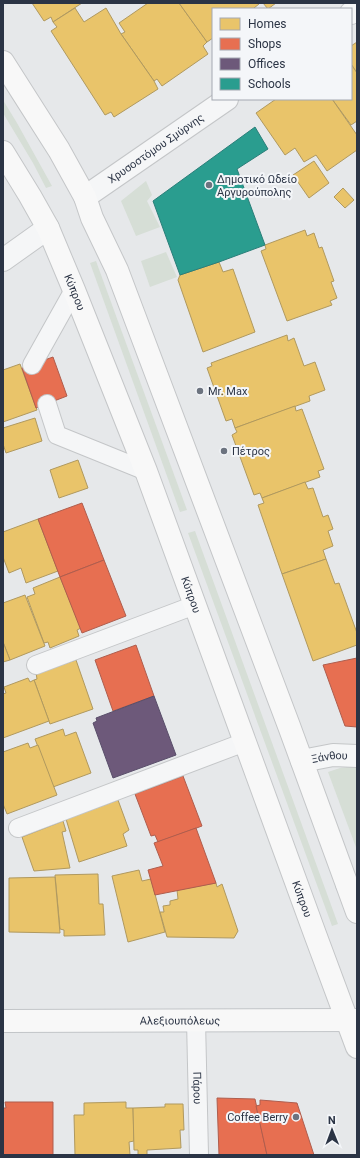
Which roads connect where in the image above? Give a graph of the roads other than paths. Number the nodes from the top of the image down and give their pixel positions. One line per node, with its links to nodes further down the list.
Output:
1 (3, 62): 4 (main road)
2 (226, 100): 4 (street, Χρυσοστόμου Σμύρνης)
3 (3, 152): 5 (main road, Κύπρου)
4 (85, 198): 15 (main road)
5 (48, 228): 6 (street); 7 (main road, Κύπρου)
6 (3, 260)
7 (74, 290): 8 (lane); 10 (main road, Κύπρου)
8 (32, 365)
9 (47, 404): 10 (lane)
10 (146, 471): 11 (main road, Κύπρου)
11 (195, 605): 12 (lane); 13 (main road, Κύπρου)
12 (36, 665)
13 (245, 742): 16 (lane); 19 (main road, Κύπρου)
14 (357, 756): 15 (street, Ξάνθου)
15 (302, 761): 17 (main road)
16 (18, 828)
17 (352, 891): 18 (main road)
18 (357, 912)
19 (353, 1018): 20 (main road, Αλεξιουπόλεως); 22 (main road, Κύπρου)
20 (196, 1020): 21 (main road, Αλεξιουπόλεως); 23 (lane, Πάρου)
21 (3, 1021)
22 (357, 1046)
23 (199, 1155)

